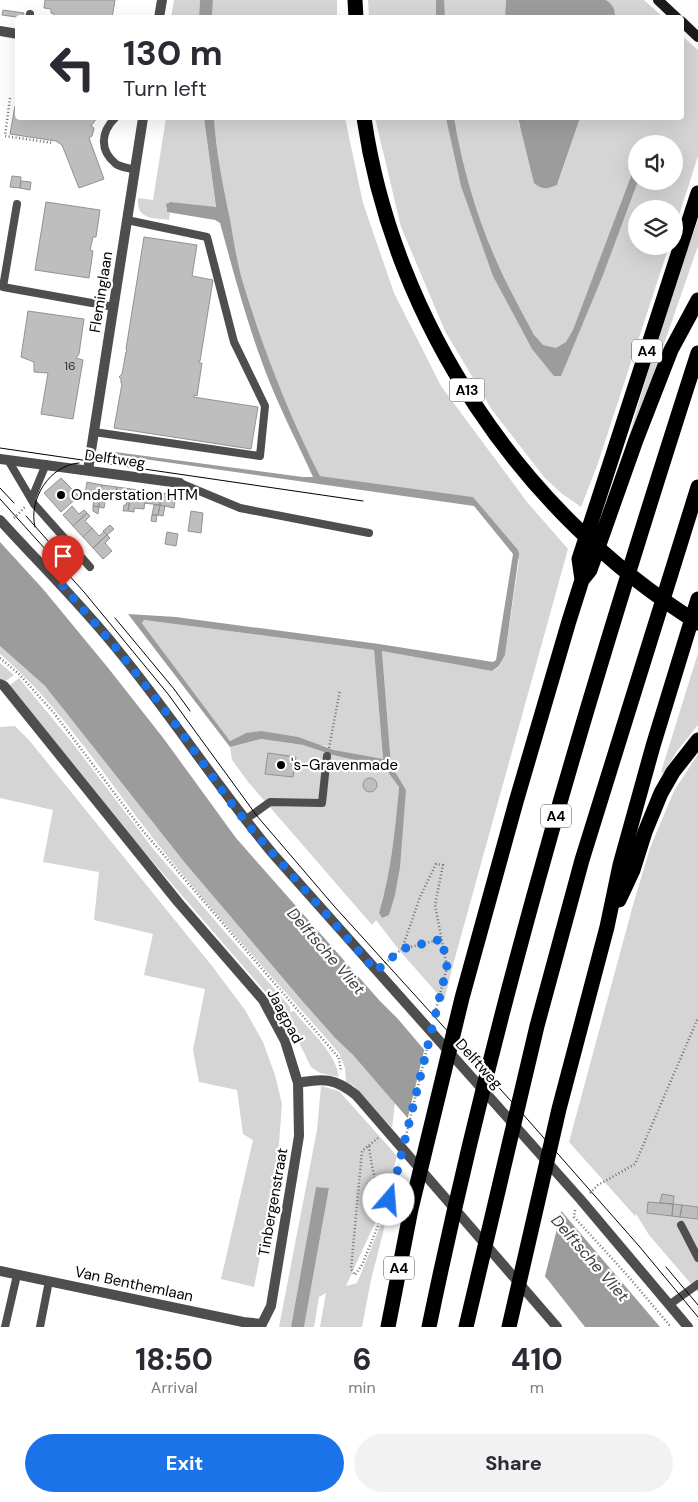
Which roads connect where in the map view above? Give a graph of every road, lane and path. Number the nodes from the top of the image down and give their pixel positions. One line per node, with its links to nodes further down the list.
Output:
1 (162, 0): 4 (street)
2 (355, 0): 5 (highway)
3 (658, 0): 6 (main road)
4 (160, 15)
5 (356, 15)
6 (674, 15)
7 (684, 24): 10 (main road)
8 (0, 31): 9 (street)
9 (15, 34)
10 (698, 37)
11 (10, 98): 15 (path)
12 (113, 120): 16 (lane)
13 (143, 120): 16 (street, Fleminglaan)
14 (364, 120): 35 (highway, A13)
15 (54, 143)
16 (135, 170): 19 (street, Fleminglaan)
17 (698, 193): 33 (highway, A4)
18 (17, 204): 21 (lane)
19 (127, 220): 21 (street, Fleminglaan); 23 (lane)
20 (698, 300): 33 (highway, A4)
21 (114, 306): 23 (street, Fleminglaan)
22 (698, 353): 72 (highway, A4)
23 (94, 432): 26 (street, Fleminglaan)
24 (4, 459): 25 (street, Delftweg); 29 (lane, Delftweg)
25 (46, 464): 26 (street, Delftweg); 29 (lane)
26 (88, 470): 27 (street, Delftweg)
27 (180, 483): 31 (lane)
28 (698, 486): 73 (highway, A4)
29 (32, 498): 32 (lane, Delftweg)
30 (0, 520): 42 (street, Delftweg)
31 (370, 533)
32 (90, 567)
33 (586, 575): 71 (highway, A4)
34 (698, 599): 43 (highway)
35 (698, 623)
36 (0, 658): 51 (path)
37 (0, 684): 50 (street, Jaagpad)
38 (340, 690): 40 (path)
39 (698, 740): 43 (highway)
40 (330, 747)
41 (327, 756): 42 (lane)
42 (245, 820): 46 (street, Delftweg)
43 (607, 927): 68 (highway)
44 (442, 939): 45 (path); 45 (path); 48 (path)
45 (402, 949): 46 (path)
46 (376, 971): 65 (street, Delftweg)
47 (698, 1018): 56 (path)
48 (432, 1026)
49 (430, 1036): 53 (path)
50 (298, 1083): 51 (street); 67 (street, Tinbergenstraat)
51 (343, 1084): 52 (street)
52 (387, 1130): 54 (path); 74 (street)
53 (405, 1141)
54 (369, 1146): 57 (path); 57 (path)
55 (400, 1160): 57 (path)
56 (588, 1194)
57 (388, 1203)
58 (577, 1204): 75 (path)
59 (681, 1225): 60 (lane)
60 (698, 1258)
61 (0, 1271): 62 (street, Van Benthemlaan)
62 (17, 1275): 63 (street, Van Benthemlaan); 69 (lane)
63 (49, 1281): 66 (street, Van Benthemlaan); 70 (lane)
64 (698, 1284): 65 (lane)
65 (669, 1305): 76 (street, Delftweg)
66 (242, 1324): 67 (street, Van Benthemlaan)
67 (262, 1325)
68 (509, 1325)
69 (6, 1327)
70 (40, 1327)
71 (388, 1327)
72 (429, 1327)
73 (466, 1327)
74 (557, 1327)
75 (670, 1327)
76 (688, 1327)

